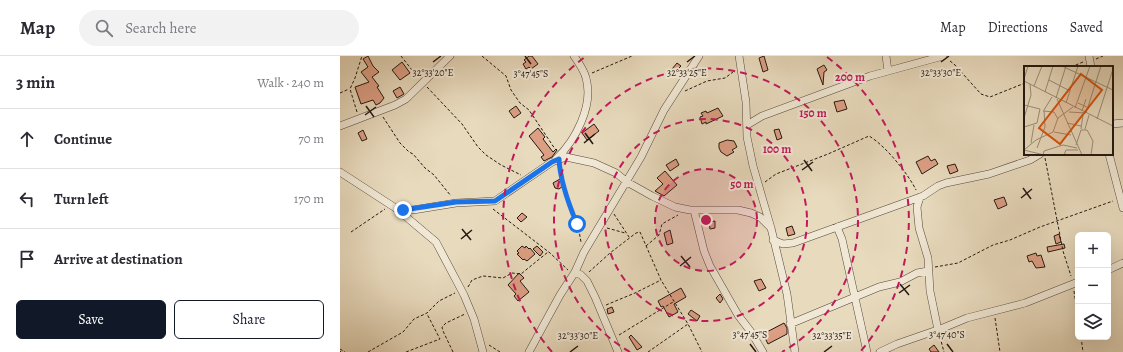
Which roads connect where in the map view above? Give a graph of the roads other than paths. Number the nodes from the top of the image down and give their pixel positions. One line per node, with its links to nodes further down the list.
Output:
1 (450, 56): 13 (street)
2 (574, 56): 16 (street)
3 (699, 56): 18 (street)
4 (739, 56): 11 (street)
5 (886, 56): 9 (street)
6 (942, 56): 9 (street)
7 (1089, 56): 8 (street)
8 (1091, 66)
9 (888, 71): 11 (street)
10 (1123, 123): 12 (street)
11 (747, 124): 24 (street)
12 (1113, 124)
13 (340, 126)
14 (1038, 155): 19 (street)
15 (1109, 155): 20 (street)
16 (557, 159): 18 (street); 21 (street)
17 (340, 172): 21 (street)
18 (627, 182): 22 (street); 31 (street)
19 (920, 197): 23 (street); 30 (street)
20 (1123, 208)
21 (398, 210): 36 (street)
22 (692, 210): 24 (street); 39 (street)
23 (837, 227): 26 (street); 33 (street)
24 (771, 228): 25 (street)
25 (773, 240): 26 (street); 27 (street)
26 (789, 244): 27 (street)
27 (777, 256): 34 (street)
28 (1123, 263): 29 (street)
29 (1111, 269)
30 (928, 271): 33 (street); 35 (street)
31 (574, 273): 37 (street); 38 (street)
32 (1075, 283): 35 (street)
33 (855, 296): 34 (street); 41 (street)
34 (790, 324): 40 (street)
35 (938, 330): 42 (street)
36 (483, 352)
37 (528, 352)
38 (618, 352)
39 (763, 352)
40 (795, 352)
41 (868, 352)
42 (880, 352)

